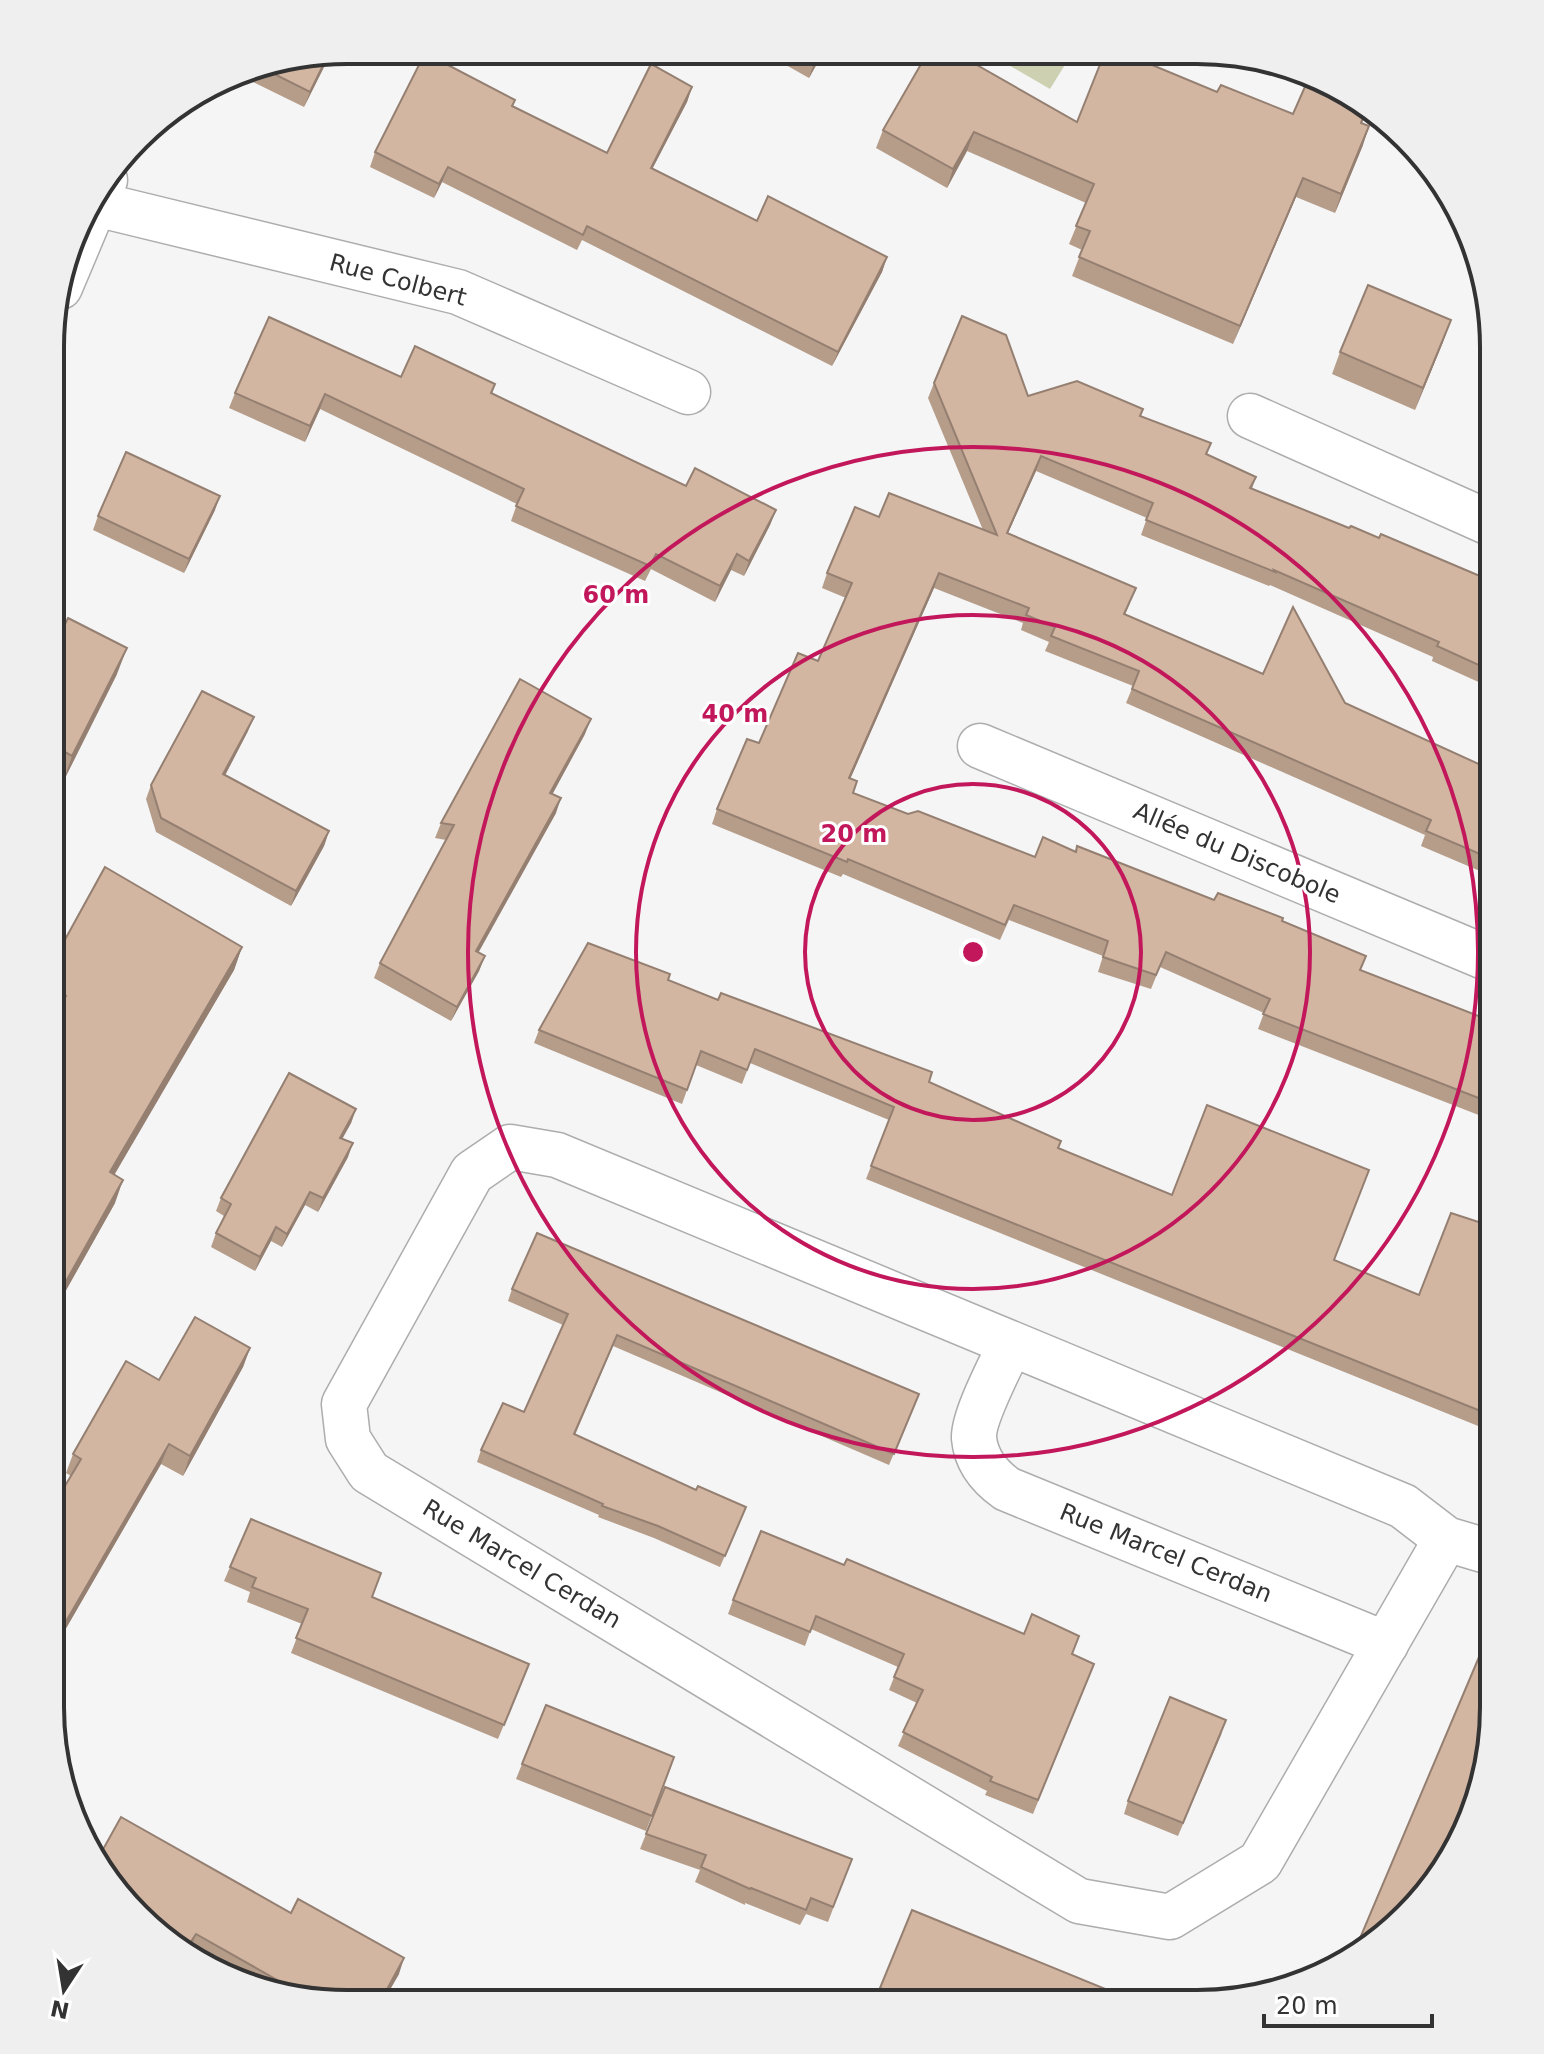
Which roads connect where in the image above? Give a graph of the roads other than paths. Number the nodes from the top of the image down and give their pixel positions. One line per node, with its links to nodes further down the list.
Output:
1 (109, 194): 2 (street, Rue Colbert)
2 (688, 392)
3 (1250, 416): 4 (street)
4 (1480, 519)
5 (980, 746): 6 (street, Allée du Discobole)
6 (1480, 955)
7 (1010, 1345): 8 (street, Rue Marcel Cerdan); 10 (street, Rue Marcel Cerdan); 10 (street, Rue Marcel Cerdan)
8 (1446, 1539): 9 (street, Rue Marcel Cerdan); 10 (street, Rue Marcel Cerdan)
9 (1479, 1549)
10 (1386, 1644)

